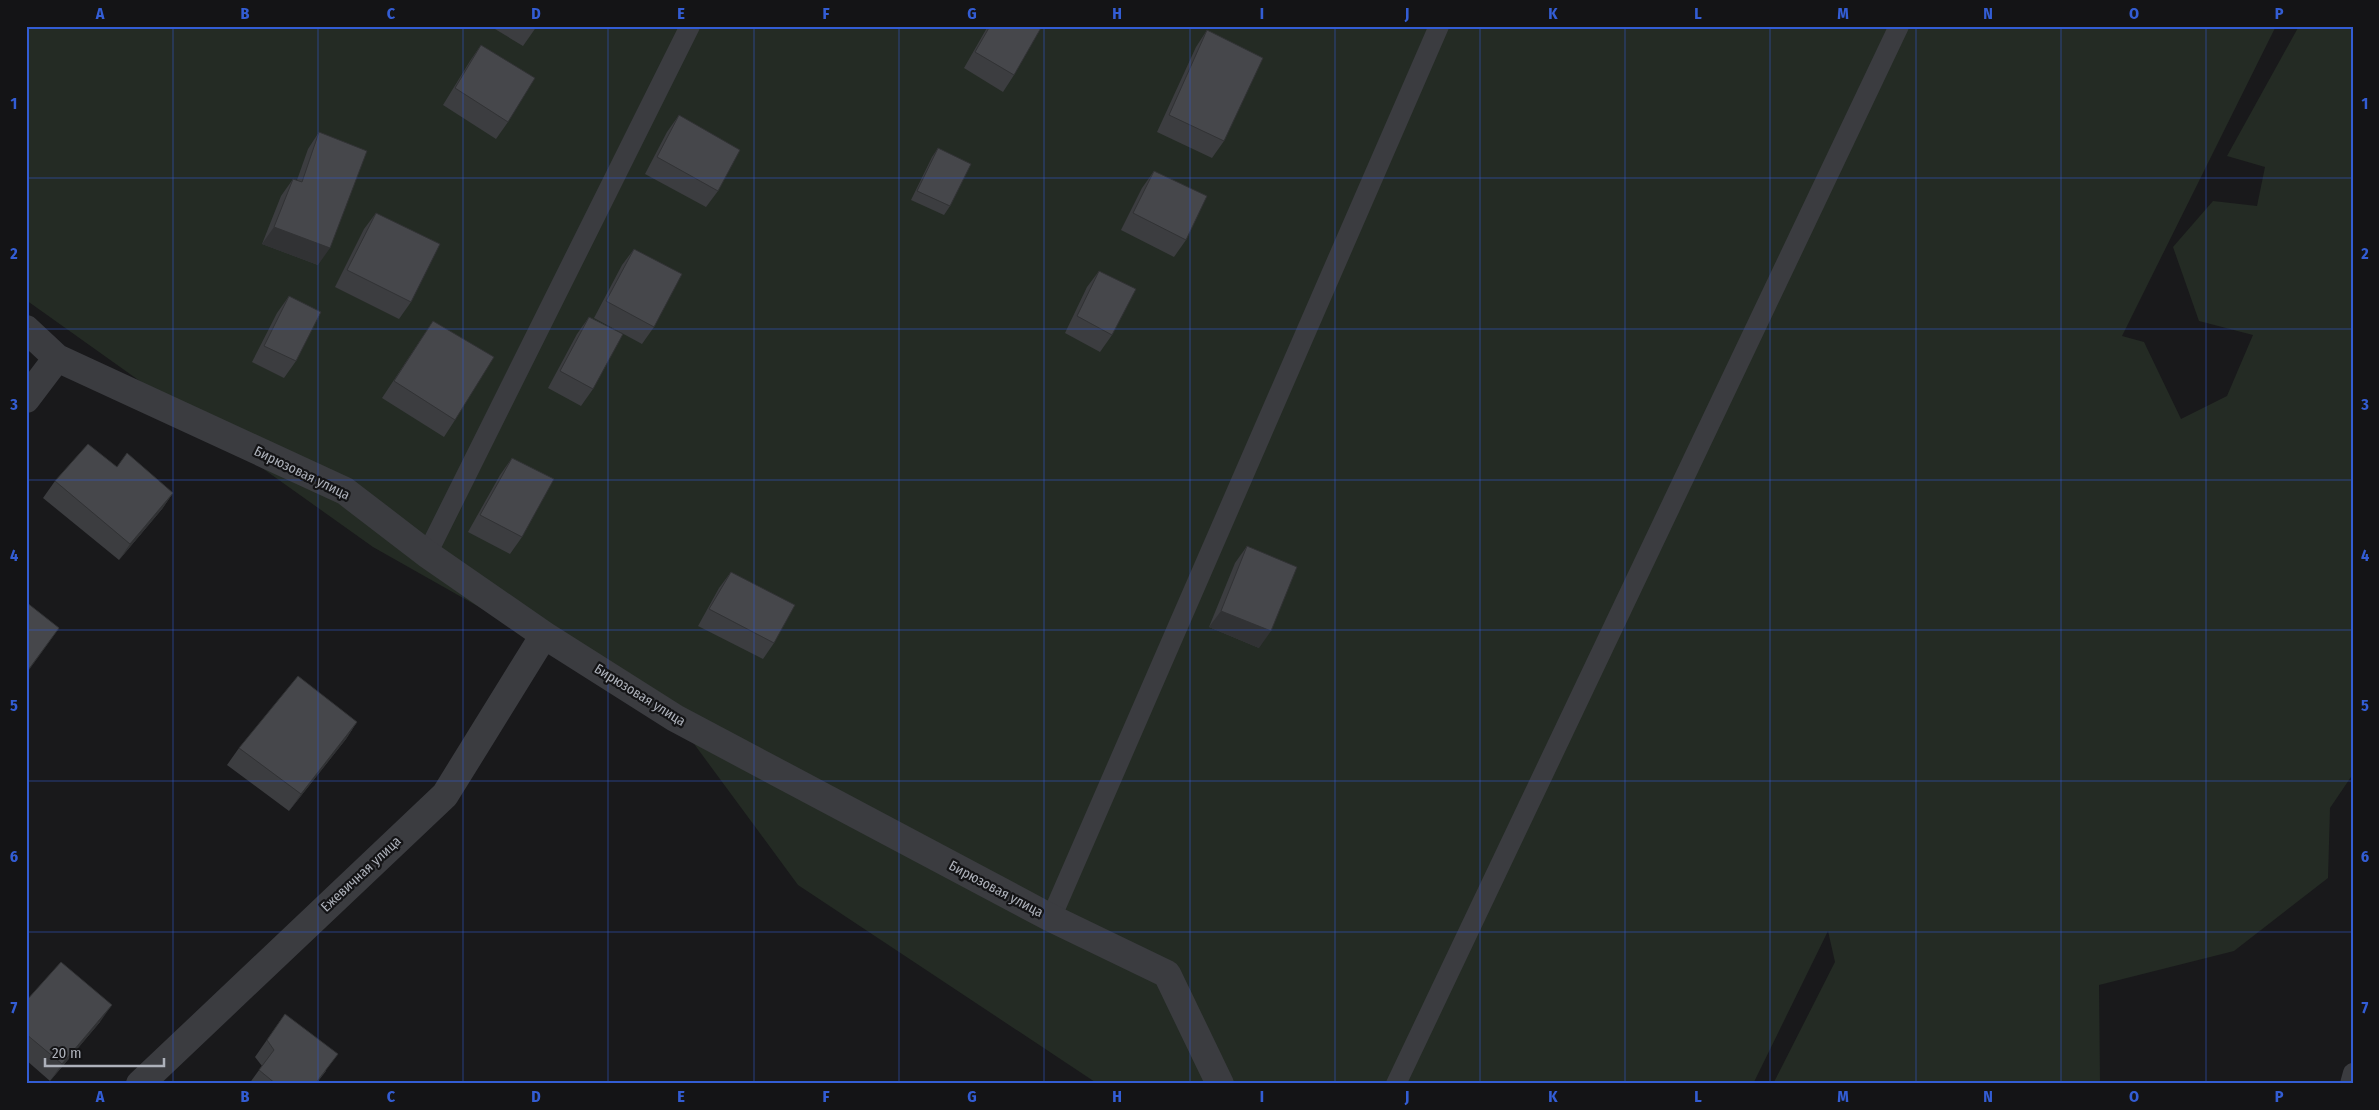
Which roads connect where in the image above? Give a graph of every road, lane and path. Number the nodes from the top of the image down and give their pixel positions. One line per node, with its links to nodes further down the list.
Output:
1 (690, 26): 7 (lane)
2 (1439, 26): 9 (lane)
3 (1899, 26): 13 (lane)
4 (26, 329): 5 (street, Бирюзовая улица)
5 (57, 358): 6 (street); 7 (street, Бирюзовая улица)
6 (26, 399)
7 (427, 554): 8 (street, Бирюзовая улица)
8 (544, 635): 9 (street, Бирюзовая улица); 11 (street, Ежевичная улица)
9 (1051, 918): 12 (street, Бирюзовая улица)
10 (2353, 1073): 14 (lane)
11 (140, 1084)
12 (1220, 1084)
13 (1396, 1084)
14 (2350, 1084)

